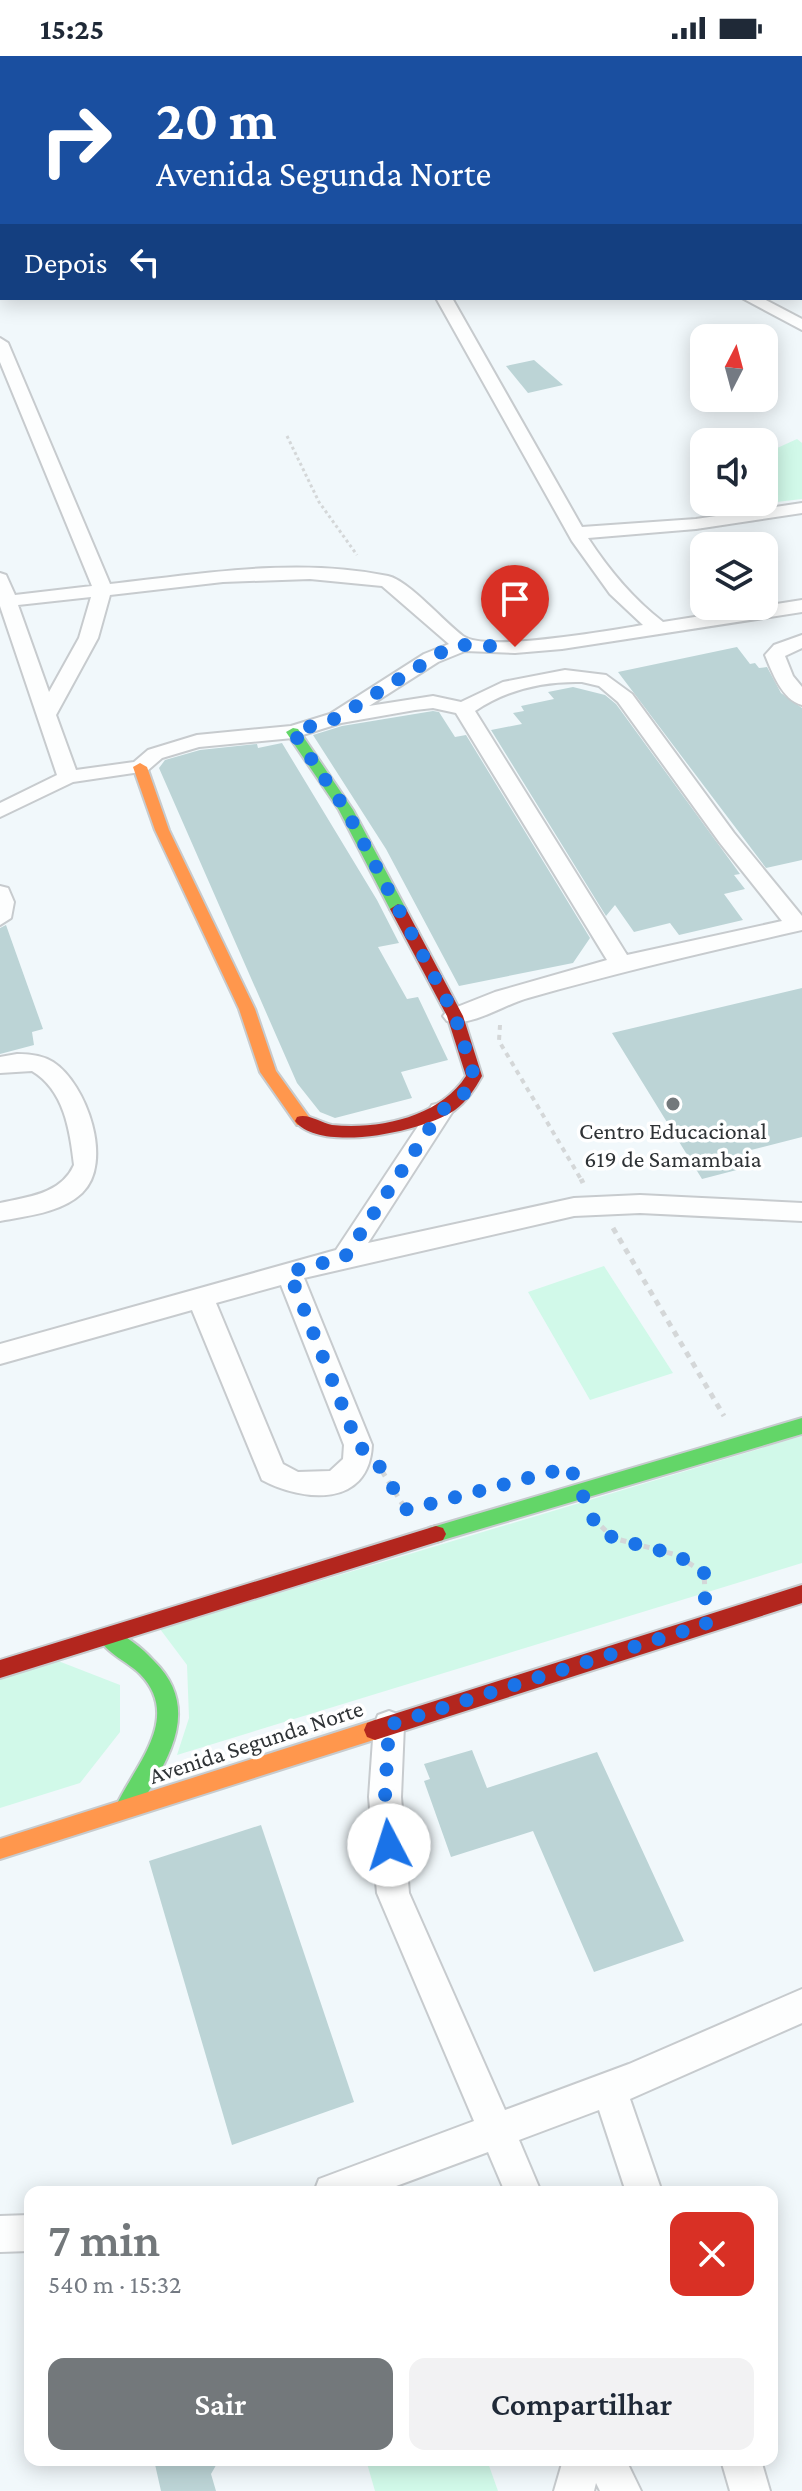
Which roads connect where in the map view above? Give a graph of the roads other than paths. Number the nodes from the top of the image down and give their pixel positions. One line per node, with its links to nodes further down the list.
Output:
1 (445, 300): 6 (street)
2 (754, 300): 3 (street)
3 (802, 325)
4 (0, 343): 8 (street)
5 (802, 508): 6 (street)
6 (579, 533): 11 (street)
7 (0, 579): 9 (street)
8 (102, 587): 9 (street); 13 (street); 16 (street)
9 (8, 601): 16 (street)
10 (802, 606): 11 (street)
11 (659, 628): 13 (street)
12 (802, 641): 14 (street)
13 (462, 645): 17 (street)
14 (802, 699)
15 (464, 709): 17 (street); 24 (street); 25 (street)
16 (47, 714): 20 (street)
17 (337, 718): 18 (street)
18 (293, 732): 19 (street); 26 (street)
19 (140, 767): 20 (street); 28 (street)
20 (68, 777): 21 (street)
21 (0, 811)
22 (0, 893): 23 (street)
23 (0, 918)
24 (799, 923): 25 (street)
25 (621, 964): 26 (street)
26 (455, 1016): 28 (street)
27 (0, 1065): 29 (street)
28 (441, 1111): 31 (street)
29 (0, 1212)
30 (802, 1212): 31 (street)
31 (345, 1257): 32 (street)
32 (289, 1272): 33 (street); 33 (street)
33 (200, 1296): 34 (street)
34 (0, 1354)
35 (802, 1426): 37 (street)
36 (802, 1594): 39 (street, Avenida Segunda Norte)
37 (109, 1638): 38 (street); 40 (street)
38 (0, 1669)
39 (389, 1725): 40 (street, Avenida Segunda Norte); 44 (street)
40 (126, 1808): 41 (street, Avenida Segunda Norte)
41 (0, 1849)
42 (802, 2006): 43 (street)
43 (609, 2089): 44 (street); 47 (street)
44 (494, 2132): 45 (street); 46 (street)
45 (348, 2186)
46 (520, 2186)
47 (642, 2186)
48 (24, 2233): 49 (street)
49 (0, 2234)
50 (581, 2466): 53 (street)
51 (608, 2466): 54 (street)
52 (743, 2466): 55 (street)
53 (574, 2491)
54 (621, 2491)
55 (750, 2491)

